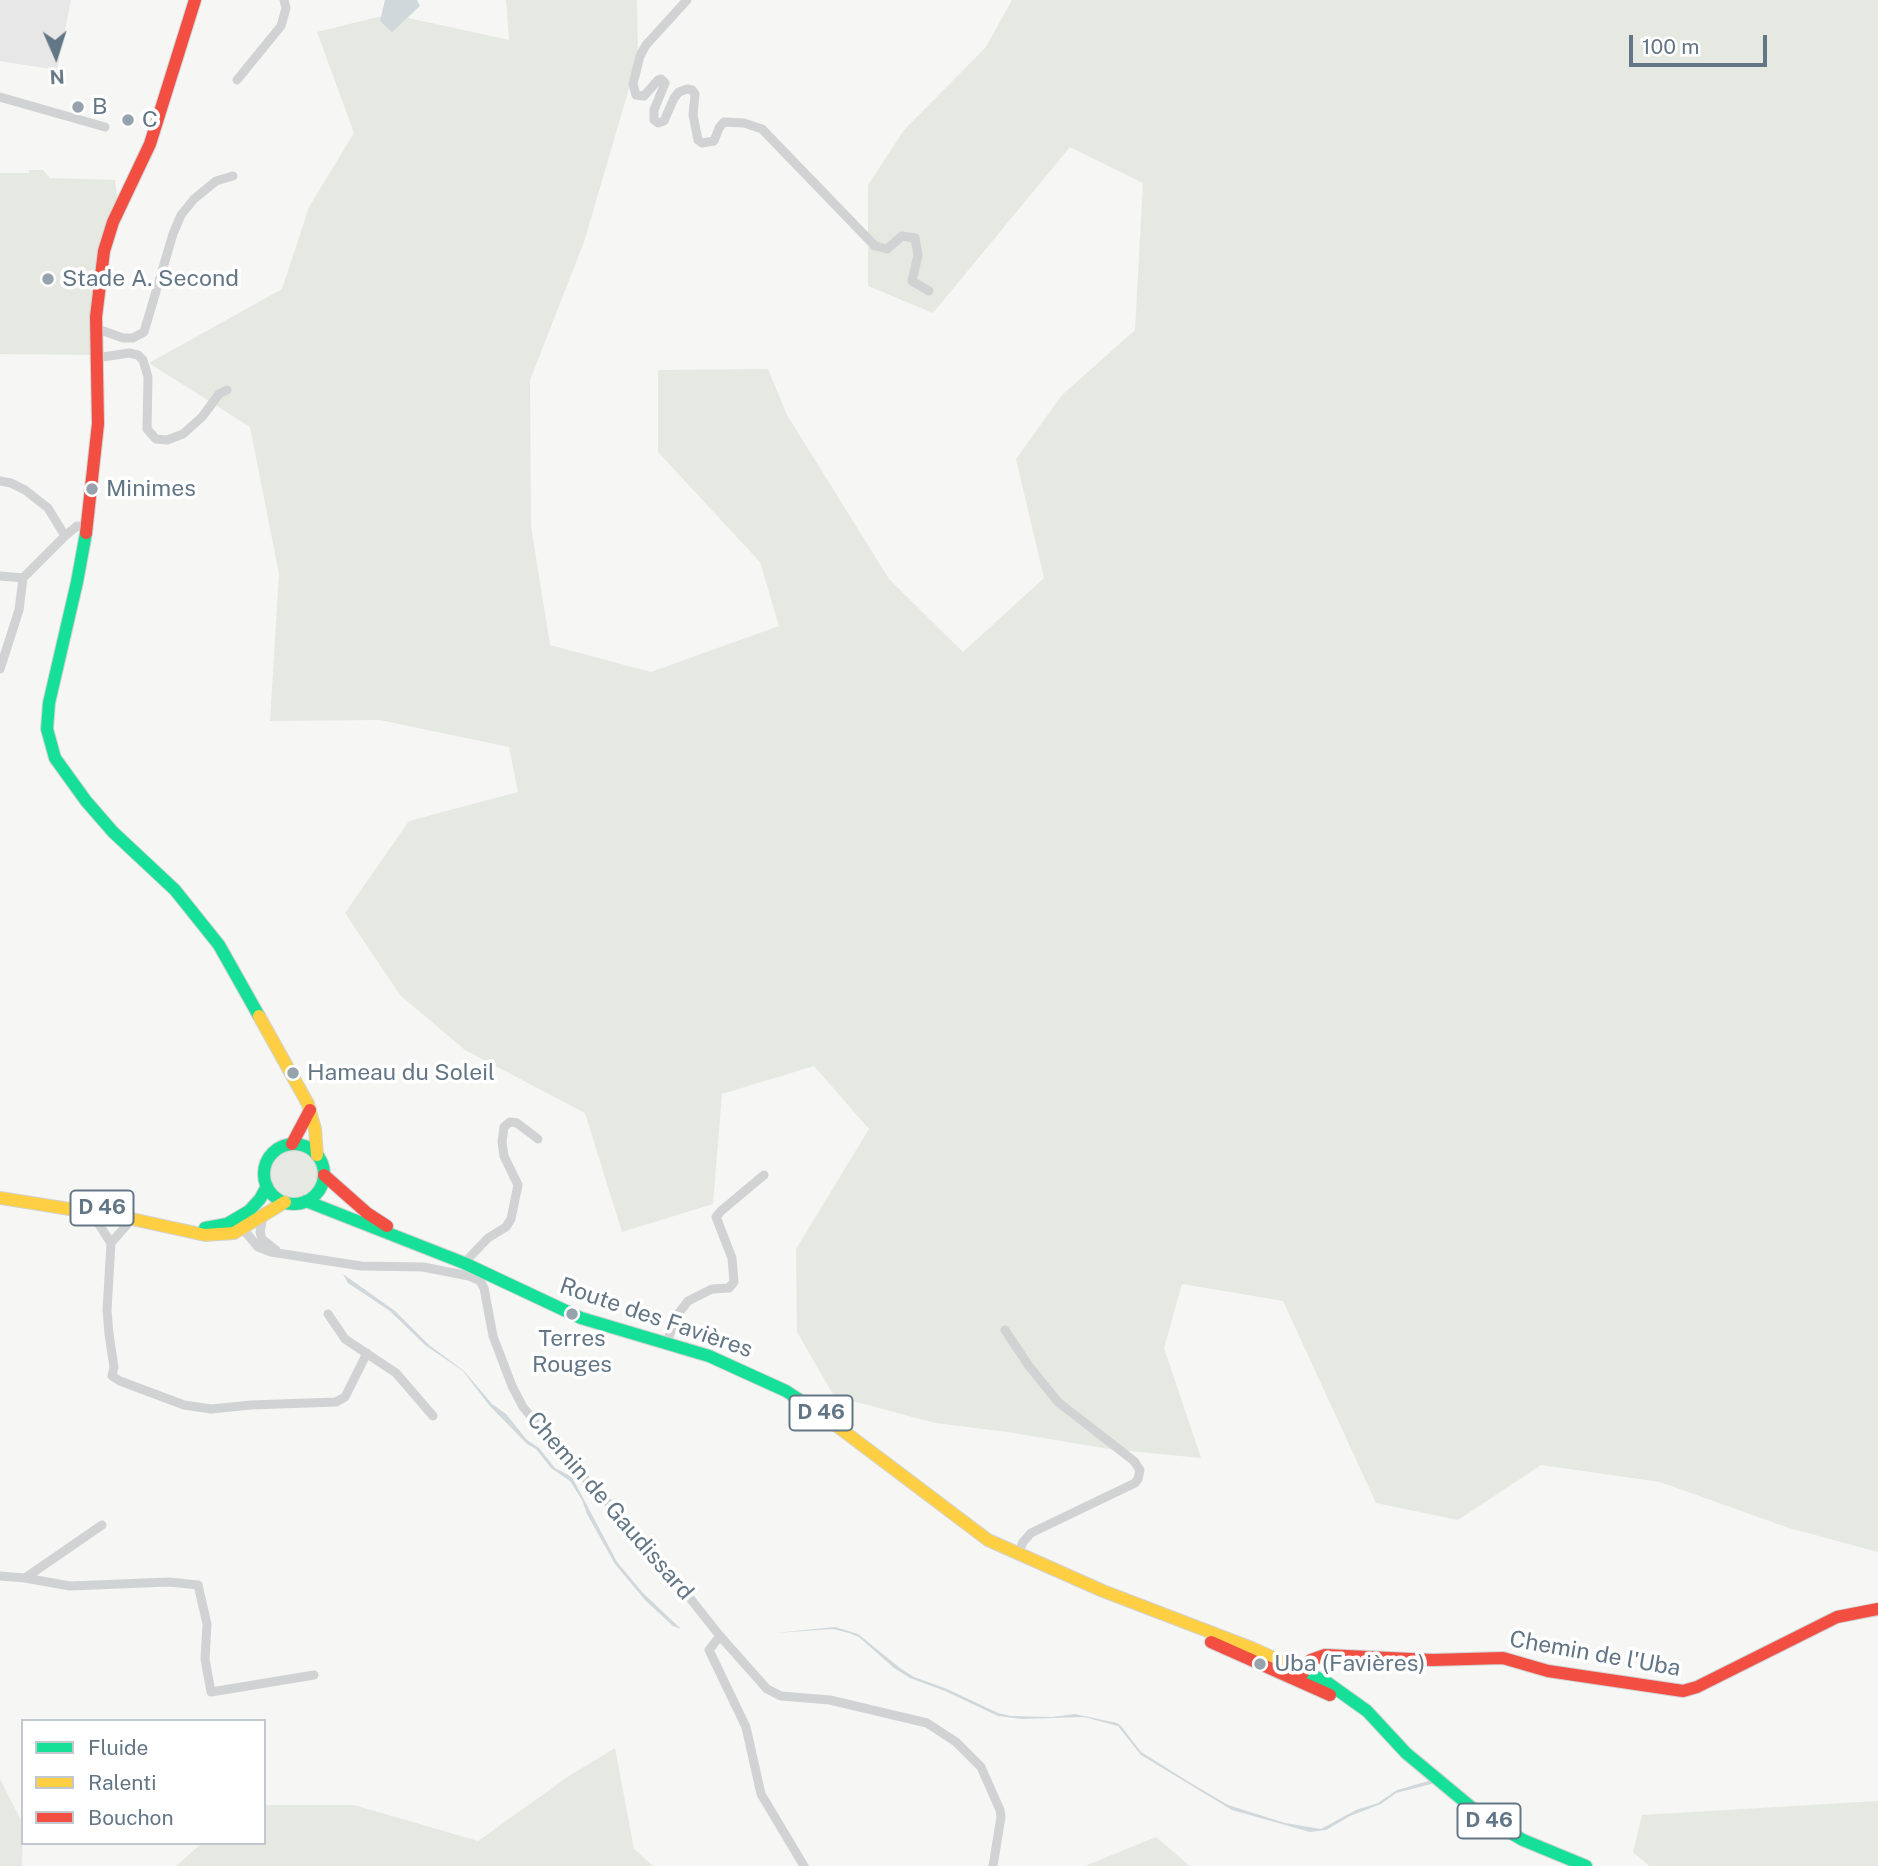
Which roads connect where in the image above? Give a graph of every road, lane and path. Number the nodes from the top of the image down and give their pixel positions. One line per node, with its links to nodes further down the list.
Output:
1 (195, 0): 9 (main road)
2 (284, 0): 4 (street)
3 (687, 0): 8 (street)
4 (237, 80)
5 (0, 97): 6 (street)
6 (105, 127)
7 (233, 176): 9 (street)
8 (929, 292)
9 (95, 328): 10 (main road)
10 (96, 358): 11 (street); 13 (main road)
11 (227, 390)
12 (0, 481): 14 (street)
13 (87, 528): 14 (street); 18 (main road)
14 (65, 536): 16 (street)
15 (0, 576): 16 (street)
16 (23, 578): 17 (street)
17 (0, 669)
18 (310, 1110): 20 (main road); 21 (main road)
19 (538, 1139): 37 (street)
20 (292, 1144): 21 (main road); 24 (main road)
21 (317, 1155): 22 (main road)
22 (324, 1175): 27 (main road); 34 (main road, D 46)
23 (764, 1175): 40 (street)
24 (267, 1186): 28 (main road); 29 (main road, D 46)
25 (0, 1192): 29 (main road, D 46)
26 (0, 1198): 30 (main road, D 46)
27 (306, 1201): 28 (main road); 34 (main road, D 46)
28 (285, 1202): 31 (main road, D 46)
29 (249, 1211): 33 (street)
30 (91, 1212): 32 (main road, D 46); 35 (street)
31 (263, 1216): 33 (main road, D 46); 36 (street)
32 (132, 1219): 33 (main road, D 46); 35 (street)
33 (243, 1229): 36 (street)
34 (412, 1241): 37 (main road, D 46)
35 (111, 1243): 41 (street)
36 (284, 1254): 48 (street, Chemin de Gaudissard)
37 (464, 1263): 40 (main road, Route des Favières / D 46)
38 (328, 1314): 41 (street)
39 (1005, 1330): 44 (street)
40 (667, 1344): 44 (main road, Route des Favières / D 46)
41 (367, 1353): 42 (street)
42 (433, 1416)
43 (102, 1525): 46 (street)
44 (1018, 1554): 50 (main road, Route des Favières / D 46)
45 (0, 1576): 46 (street)
46 (25, 1578): 49 (street)
47 (1878, 1609): 50 (main road, Chemin de l'Uba)
48 (720, 1636): 52 (street); 53 (street)
49 (314, 1675)
50 (1301, 1675): 51 (main road, D 46)
51 (1569, 1864): 54 (main road, D 46)
52 (804, 1866)
53 (993, 1866)
54 (1586, 1866)

